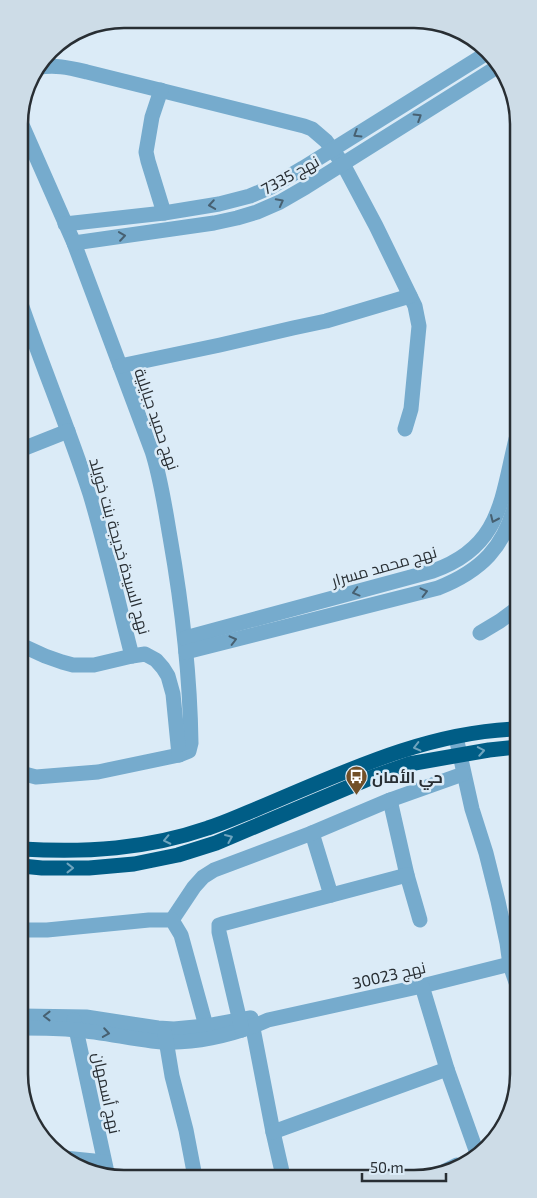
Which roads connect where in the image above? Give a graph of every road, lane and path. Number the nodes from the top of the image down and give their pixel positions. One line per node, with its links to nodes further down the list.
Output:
1 (482, 57): 6 (street, نهج 7335, one-way to 6)
2 (46, 66): 4 (street)
3 (493, 70): 7 (street, نهج 7335, one-way to 3)
4 (161, 90): 6 (street); 8 (street)
5 (28, 139): 9 (street, نهج حميد جبايلية)
6 (333, 150): 7 (street); 8 (street, نهج 7335, one-way to 8)
7 (343, 164): 10 (street, نهج 7335, one-way to 7); 11 (street)
8 (164, 213): 9 (street, نهج 7335)
9 (65, 224): 10 (street, نهج حميد جبايلية)
10 (74, 243): 13 (street, نهج حميد جبايلية)
11 (410, 296): 13 (street); 14 (street)
12 (28, 323): 15 (street, نهج السيدة خديجة بنت خويلد)
13 (120, 366): 21 (street, نهج حميد جبايلية)
14 (405, 429)
15 (68, 431): 16 (street); 23 (street, نهج السيدة خديجة بنت خويلد)
16 (28, 447)
17 (510, 464): 21 (street, نهج محمد مسرار, one-way to 21)
18 (510, 526): 21 (street, نهج محمد مسرار, one-way to 18)
19 (509, 614): 20 (street)
20 (480, 633)
21 (185, 645): 27 (street, نهج حميد جبايلية)
22 (28, 648): 23 (street)
23 (132, 656): 27 (street, نهج السيدة خديجة بنت خويلد)
24 (509, 730): 25 (highway)
25 (456, 737): 28 (street); 33 (highway, one-way to 33)
26 (509, 748): 28 (highway, one-way to 26)
27 (185, 752): 30 (street)
28 (459, 755): 29 (street); 34 (highway, one-way to 28)
29 (463, 774): 31 (street); 40 (street)
30 (28, 775)
31 (390, 800): 32 (street); 35 (street)
32 (312, 833): 36 (street); 37 (street)
33 (28, 850)
34 (28, 867)
35 (407, 875): 36 (street); 38 (street)
36 (330, 895): 45 (street)
37 (172, 920): 39 (street); 47 (street)
38 (420, 920)
39 (28, 930)
40 (509, 949)
41 (509, 964): 42 (street, نهج 30023)
42 (422, 986): 45 (street, نهج 30023); 49 (street)
43 (28, 1017): 44 (street, نهج 30023, one-way to 43)
44 (74, 1023): 46 (street, نهج 30023); 48 (street, نهج 30023); 52 (street, نهج أسمهان)
45 (246, 1023): 47 (street, نهج 30023); 50 (street)
46 (28, 1027)
47 (206, 1032): 48 (street, نهج 30023)
48 (165, 1035): 53 (street)
49 (447, 1069): 50 (street); 51 (street)
50 (273, 1132): 54 (street)
51 (475, 1148)
52 (106, 1170)
53 (193, 1170)
54 (282, 1170)

